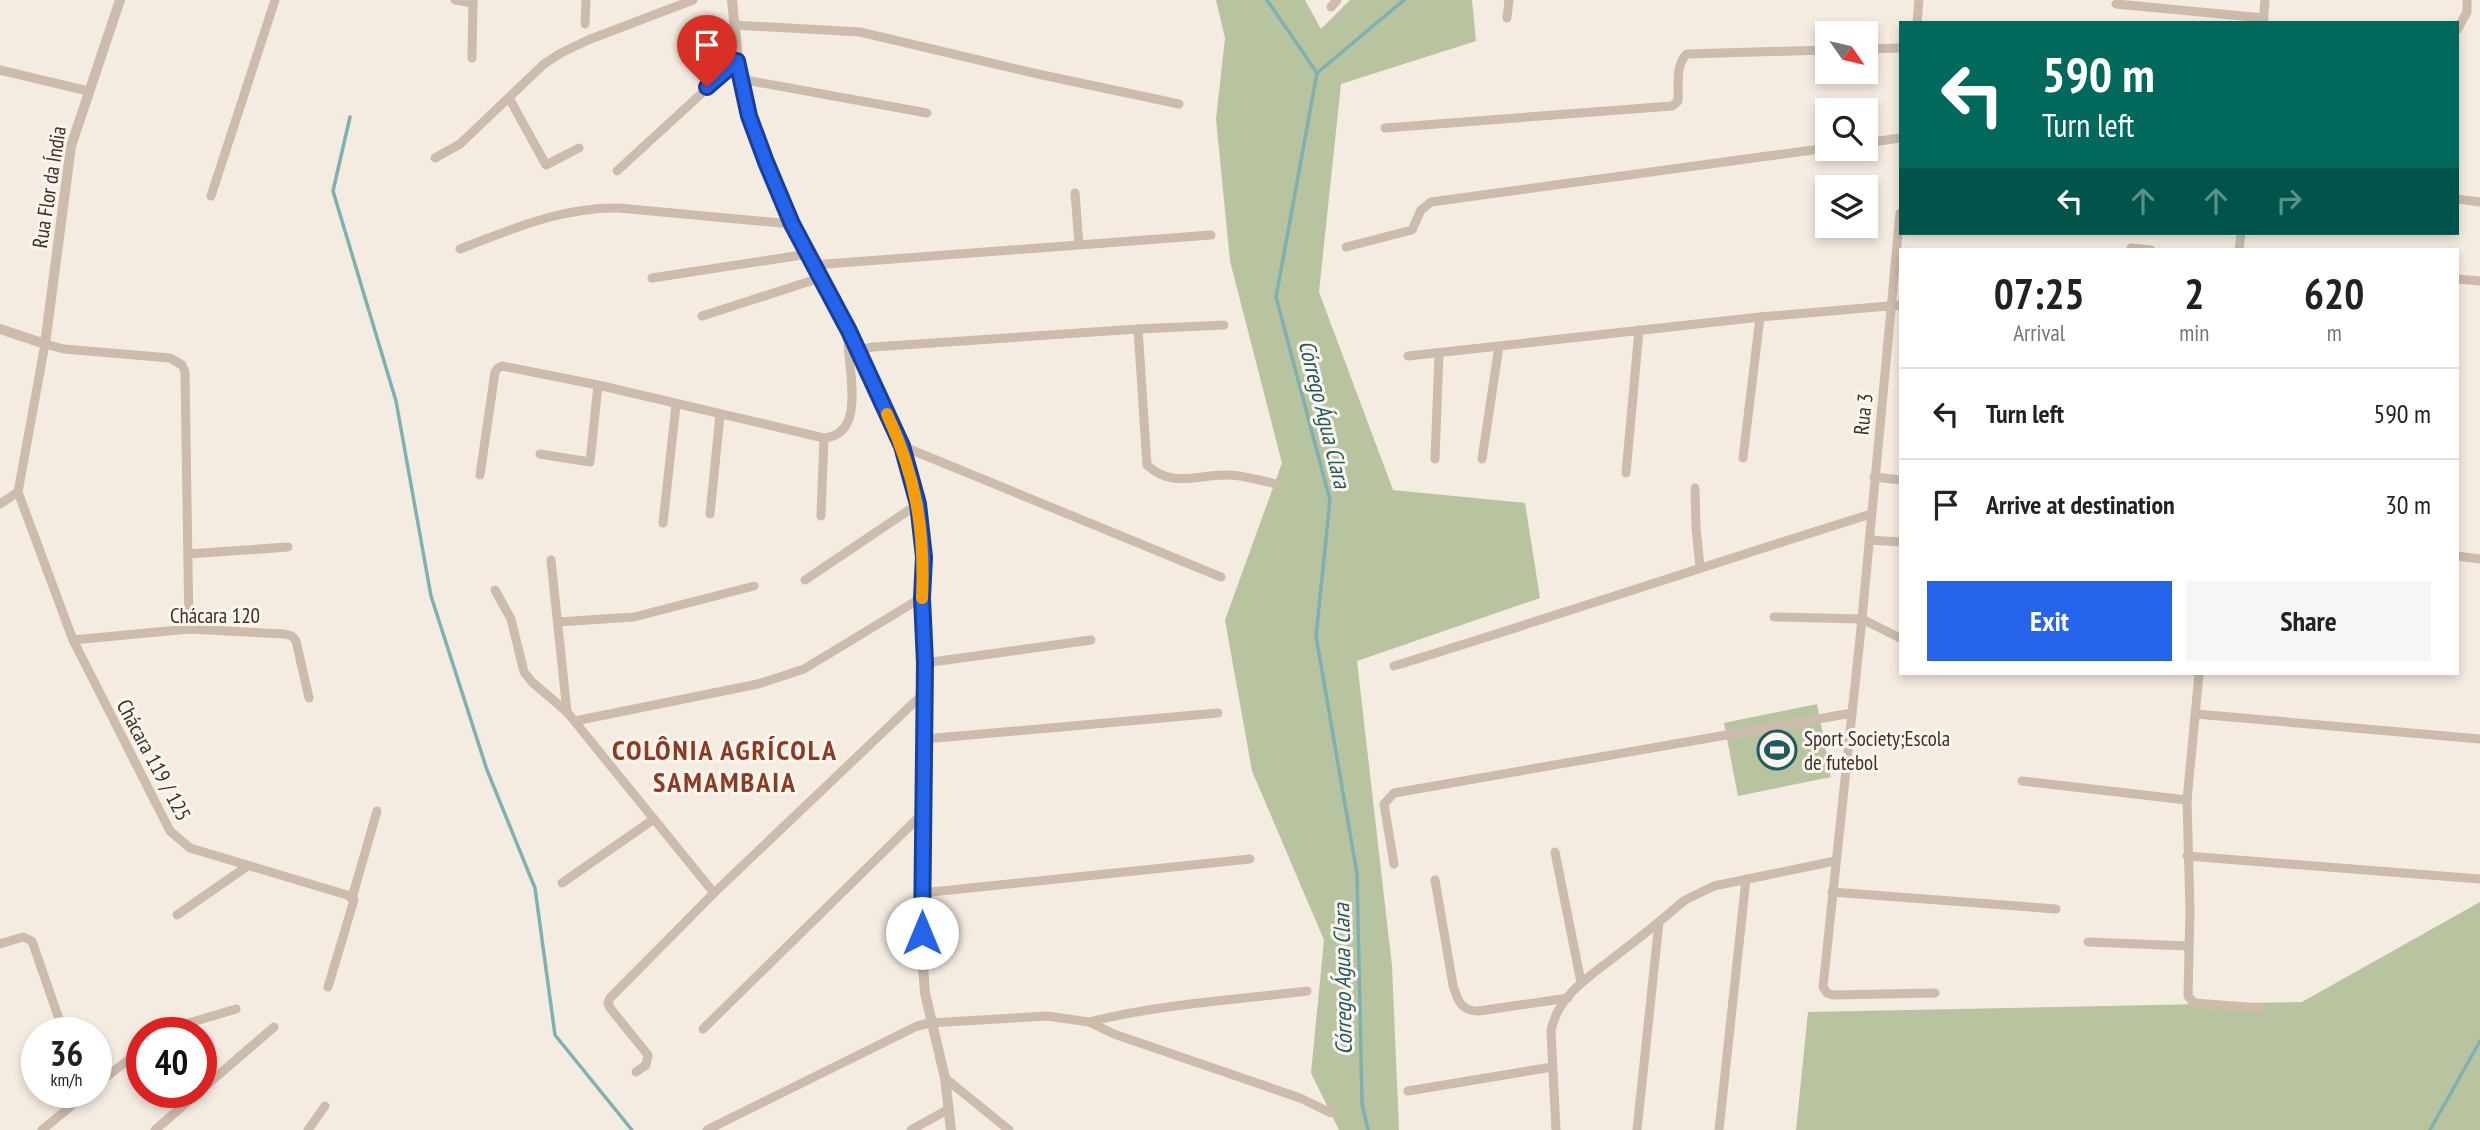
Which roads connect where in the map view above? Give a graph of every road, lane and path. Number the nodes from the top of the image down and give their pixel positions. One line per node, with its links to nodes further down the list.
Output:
1 (120, 0): 26 (street, Rua Flor da Índia)
2 (275, 0): 38 (street)
3 (455, 0): 11 (street)
4 (586, 0): 16 (street)
5 (693, 0): 27 (street)
6 (732, 0): 17 (street)
7 (1509, 0): 13 (street)
8 (1919, 0): 15 (street)
9 (2265, 0): 14 (street)
10 (2467, 0): 18 (street)
11 (473, 1): 22 (street)
12 (2116, 4): 14 (street)
13 (1507, 18)
14 (2263, 20)
15 (1917, 21)
16 (585, 24)
17 (734, 24): 23 (street); 28 (street)
18 (2459, 26)
19 (1899, 48): 20 (street)
20 (1878, 49)
21 (1815, 50): 30 (street)
22 (472, 58)
23 (737, 61): 25 (street); 36 (street)
24 (0, 70): 26 (street)
25 (740, 79): 29 (street); 41 (street)
26 (88, 91): 60 (street, Rua Flor da Índia)
27 (509, 99): 33 (street); 35 (street)
28 (1179, 104)
29 (927, 113)
30 (1385, 128)
31 (1899, 138): 32 (street)
32 (1878, 141)
33 (579, 148)
34 (1815, 150): 45 (street)
35 (435, 158)
36 (617, 171)
37 (1075, 193): 44 (street)
38 (212, 196)
39 (2459, 199): 40 (street)
40 (2480, 202)
41 (792, 224): 46 (street); 47 (street)
42 (1211, 235): 44 (street)
43 (1899, 235): 52 (street, Rua 3)
44 (1079, 244): 47 (street)
45 (1346, 247)
46 (460, 249)
47 (811, 259): 48 (street); 49 (street)
48 (652, 278)
49 (820, 278): 53 (street); 59 (street)
50 (2459, 279): 51 (street)
51 (2480, 281)
52 (1896, 304): 54 (street); 76 (street, Rua 3)
53 (702, 316)
54 (1760, 317): 58 (street); 71 (street)
55 (1224, 326): 56 (street)
56 (1139, 328): 62 (street); 78 (street)
57 (0, 329): 60 (street)
58 (1639, 330): 61 (street); 74 (street)
59 (849, 331): 62 (street); 68 (street)
60 (45, 344): 80 (street); 90 (street)
61 (1499, 346): 63 (street); 73 (street)
62 (858, 350): 69 (street)
63 (1439, 353): 64 (street); 72 (street)
64 (1408, 356)
65 (598, 385): 66 (street); 70 (street); 75 (street)
66 (676, 405): 67 (street); 86 (street)
67 (720, 415): 68 (street); 83 (street)
68 (824, 438): 85 (street)
69 (902, 446): 82 (street); 95 (street)
70 (540, 454)
71 (1743, 458)
72 (1435, 459)
73 (1482, 459)
74 (1626, 473)
75 (480, 475)
76 (1874, 477): 77 (street); 84 (street, Rua 3)
77 (1899, 480)
78 (1278, 484)
79 (1695, 488): 94 (street)
80 (18, 492): 81 (street); 105 (street, Chácara 119 / 125)
81 (0, 504)
82 (918, 504): 96 (street); 99 (street)
83 (710, 514)
84 (1871, 514): 87 (street, Rua 3); 94 (street)
85 (821, 516)
86 (663, 523)
87 (1868, 540): 88 (street); 101 (street, Rua 3)
88 (1899, 542)
89 (288, 547): 90 (street)
90 (188, 554): 103 (street)
91 (2459, 556): 92 (street)
92 (2480, 559)
93 (551, 560): 102 (street)
94 (1700, 567): 108 (street)
95 (1222, 577)
96 (805, 580)
97 (754, 586): 102 (street)
98 (495, 590): 112 (street)
99 (922, 598): 107 (street); 116 (street)
100 (1774, 617): 101 (street)
101 (1862, 619): 104 (street); 114 (street, Rua 3)
102 (558, 622): 112 (street)
103 (189, 629): 105 (street, Chácara 120); 111 (street, Chácara 120)
104 (1899, 638)
105 (73, 640): 129 (street, Chácara 119 / 125)
106 (1091, 640): 107 (street)
107 (925, 663): 110 (street)
108 (1394, 666)
109 (2199, 675): 115 (street)
110 (923, 694): 117 (street); 135 (street)
111 (309, 698)
112 (567, 712): 116 (street)
113 (1218, 713): 117 (street)
114 (1852, 713): 127 (street, Rua 3); 128 (street)
115 (2196, 714): 118 (street); 120 (street)
116 (575, 721): 123 (street)
117 (925, 739): 122 (street)
118 (2480, 739)
119 (2022, 781): 120 (street)
120 (2187, 800): 125 (street)
121 (377, 811): 137 (street)
122 (922, 814): 136 (street); 156 (street)
123 (654, 819): 133 (street); 135 (street)
124 (1555, 852): 144 (street)
125 (2187, 856): 131 (street); 143 (street)
126 (1250, 859): 136 (street)
127 (1835, 861): 130 (street); 134 (street, Rua 3)
128 (1394, 864)
129 (246, 867): 137 (street, Chácara 119 / 125); 139 (street)
130 (1746, 879): 140 (street); 178 (street)
131 (2480, 879)
132 (1435, 880): 148 (street)
133 (562, 883)
134 (1832, 892): 138 (street); 147 (street, Rua 3)
135 (714, 893): 160 (street)
136 (922, 893): 154 (street)
137 (353, 899): 145 (street)
138 (2056, 909)
139 (177, 915)
140 (1660, 922): 144 (street); 177 (street)
141 (2088, 942): 143 (street)
142 (0, 944): 151 (street)
143 (2188, 946): 149 (street)
144 (1581, 982): 148 (street)
145 (328, 987)
146 (1307, 991): 153 (street)
147 (1935, 993)
148 (1568, 998): 158 (street)
149 (2261, 1008)
150 (236, 1009): 152 (street)
151 (58, 1017)
152 (211, 1017)
153 (1089, 1022): 154 (street); 168 (street)
154 (930, 1023): 162 (street); 172 (street)
155 (274, 1027): 161 (street)
156 (703, 1029)
157 (126, 1062): 159 (street)
158 (1552, 1067): 163 (street); 176 (street)
159 (112, 1072)
160 (636, 1072)
161 (217, 1076)
162 (945, 1078): 167 (street); 175 (street)
163 (1408, 1091)
164 (325, 1106): 171 (street)
165 (69, 1108): 169 (street)
166 (180, 1108): 170 (street)
167 (950, 1110): 173 (street); 174 (street)
168 (1331, 1113)
169 (42, 1130)
170 (155, 1130)
171 (308, 1130)
172 (707, 1130)
173 (911, 1130)
174 (951, 1130)
175 (1009, 1130)
176 (1556, 1130)
177 (1637, 1130)
178 (1719, 1130)

